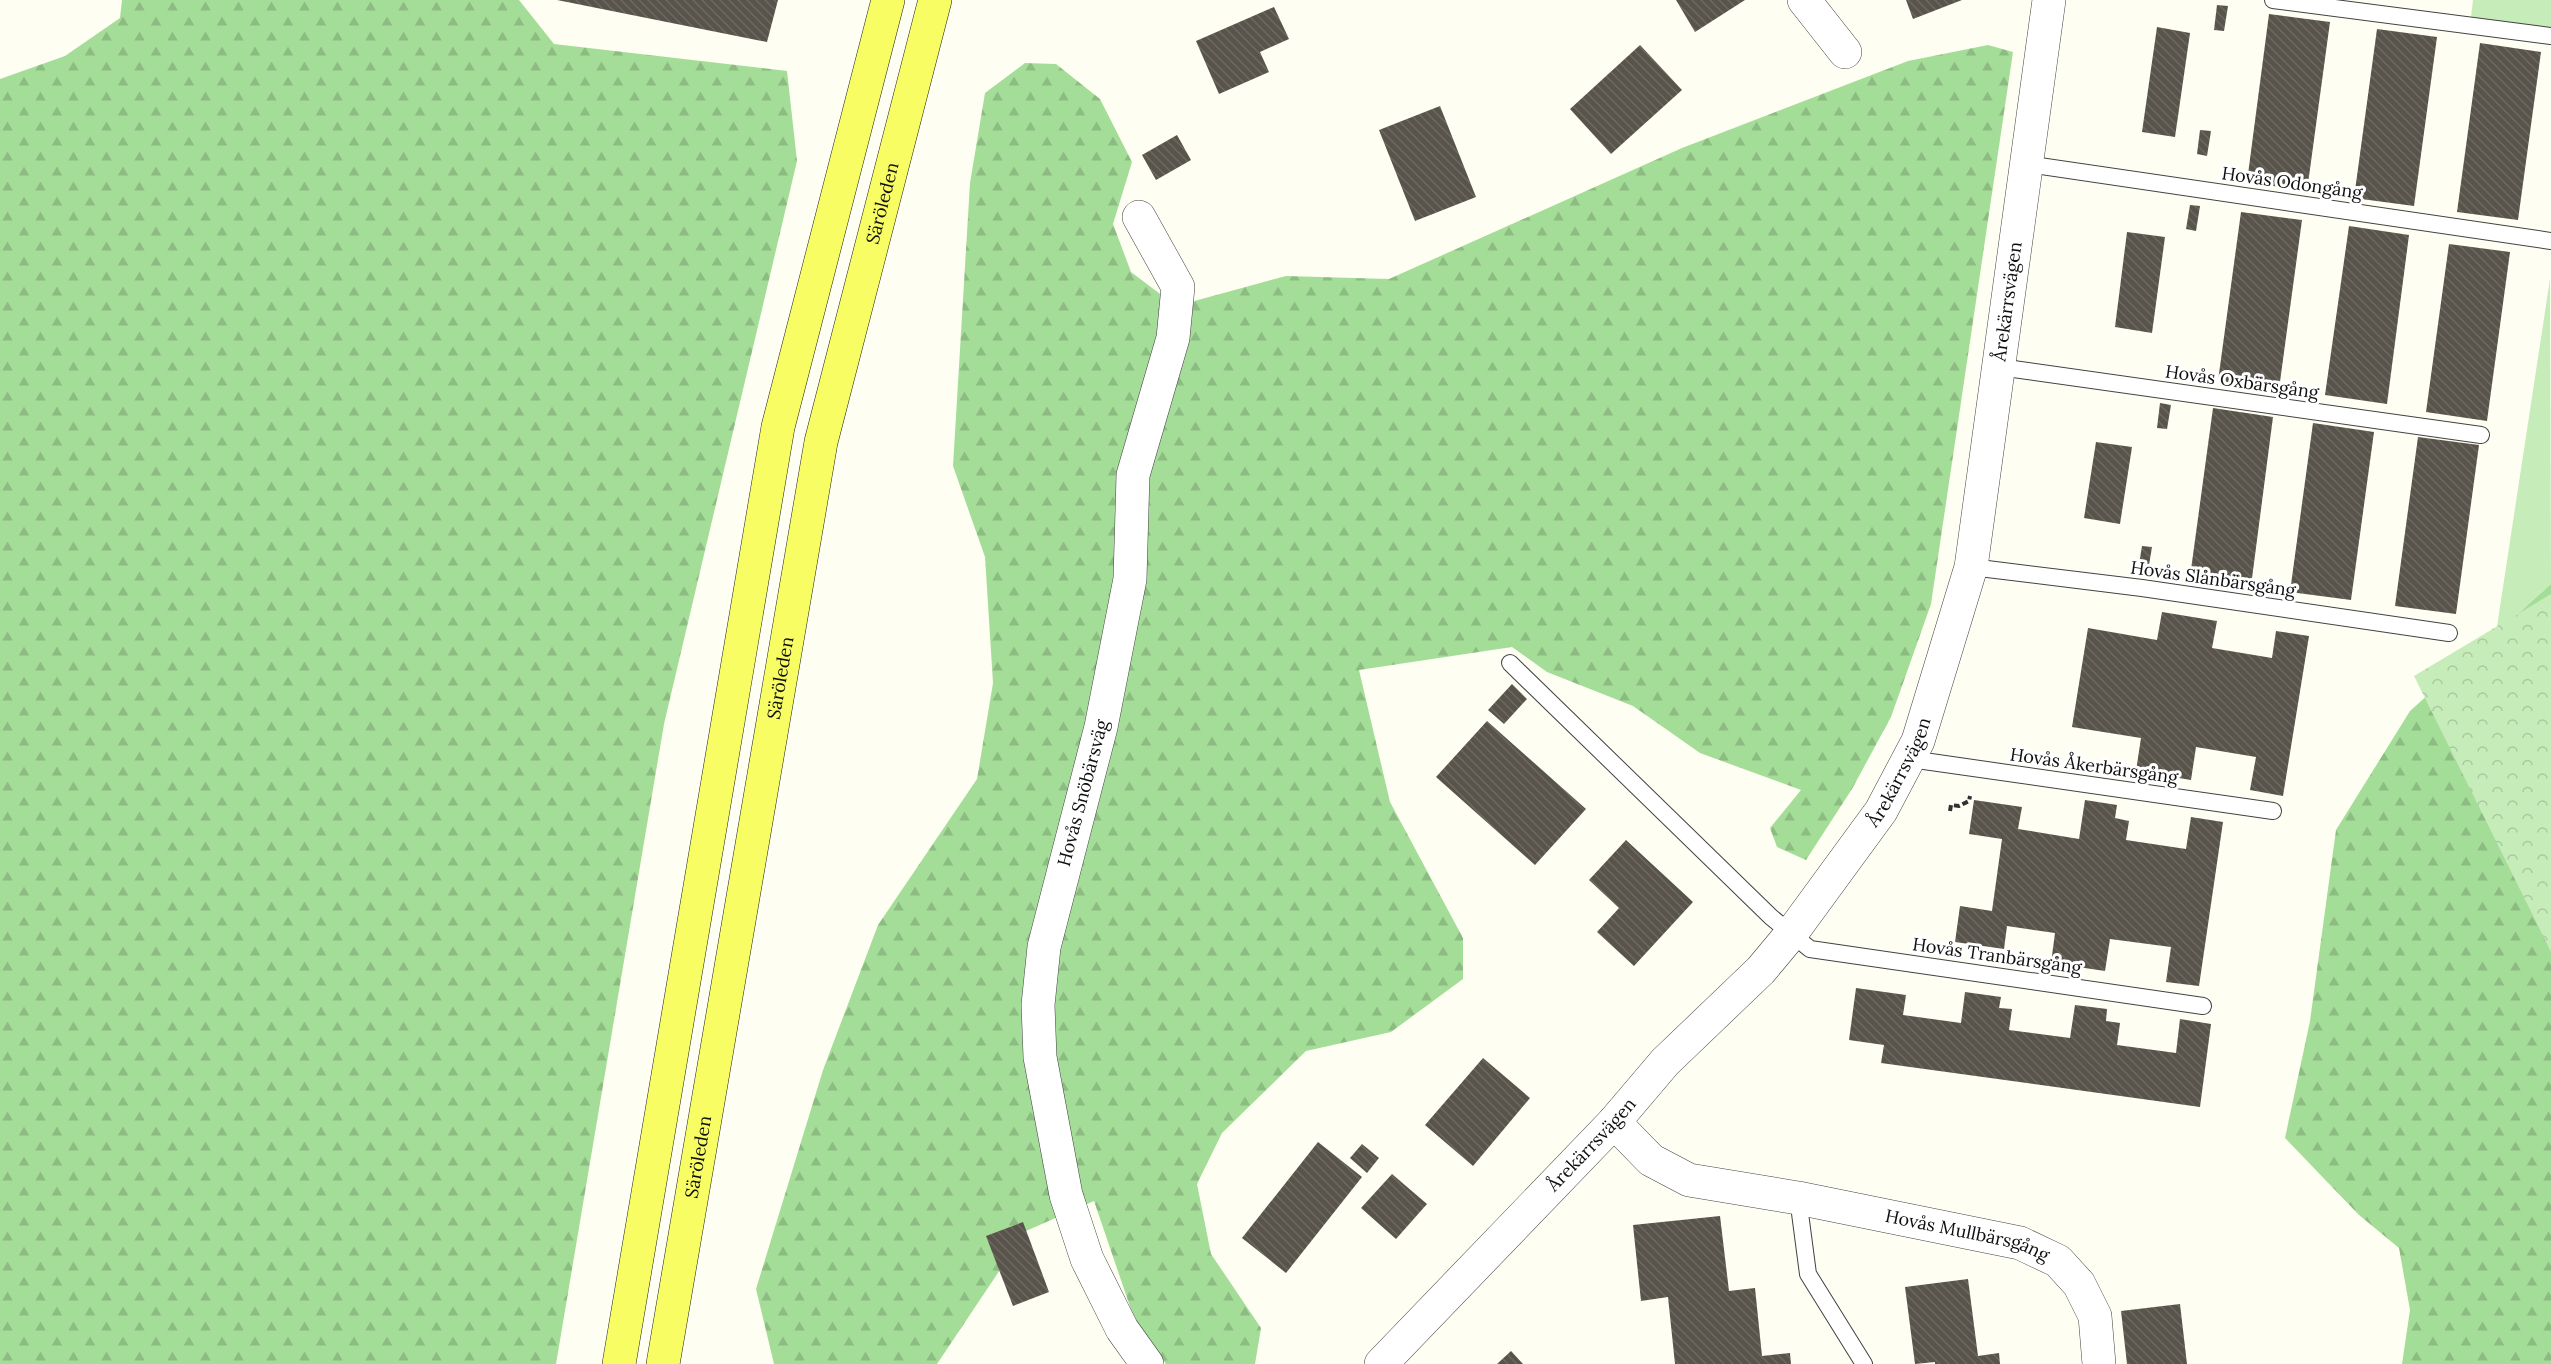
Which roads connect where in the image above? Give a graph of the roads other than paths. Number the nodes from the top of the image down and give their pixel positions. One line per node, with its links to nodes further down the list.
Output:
1 (888, 0): 22 (main road)
2 (935, 0): 23 (main road, Säröleden)
3 (1804, 0): 7 (street)
4 (2049, 0): 8 (street, Årekärrsvägen)
5 (2273, 0): 6 (lane)
6 (2551, 36)
7 (1845, 52)
8 (2026, 164): 10 (lane, Hovås Odongång); 11 (street, Årekärrsvägen)
9 (1139, 217): 24 (street, Hovås Snöbärsväg)
10 (2551, 241)
11 (1999, 367): 12 (lane, Hovås Oxbärsgång); 13 (street, Årekärrsvägen)
12 (2481, 435)
13 (1971, 567): 14 (lane, Hovås Slånbärsgång); 16 (street, Årekärrsvägen)
14 (2449, 633)
15 (1510, 663): 18 (lane, Hovås Tranbärsgång)
16 (1910, 759): 17 (lane, Hovås Åkerbärsgång); 18 (street, Årekärrsvägen)
17 (2273, 812)
18 (1791, 934): 19 (lane, Hovås Tranbärsgång); 20 (street, Årekärrsvägen)
19 (2202, 1006)
20 (1614, 1122): 21 (street, Hovås Mullbärsgång); 25 (street, Årekärrsvägen)
21 (1798, 1197): 26 (lane); 27 (street, Hovås Mullbärsgång)
22 (619, 1364)
23 (663, 1364)
24 (1147, 1364)
25 (1381, 1364)
26 (1864, 1364)
27 (2099, 1364)

